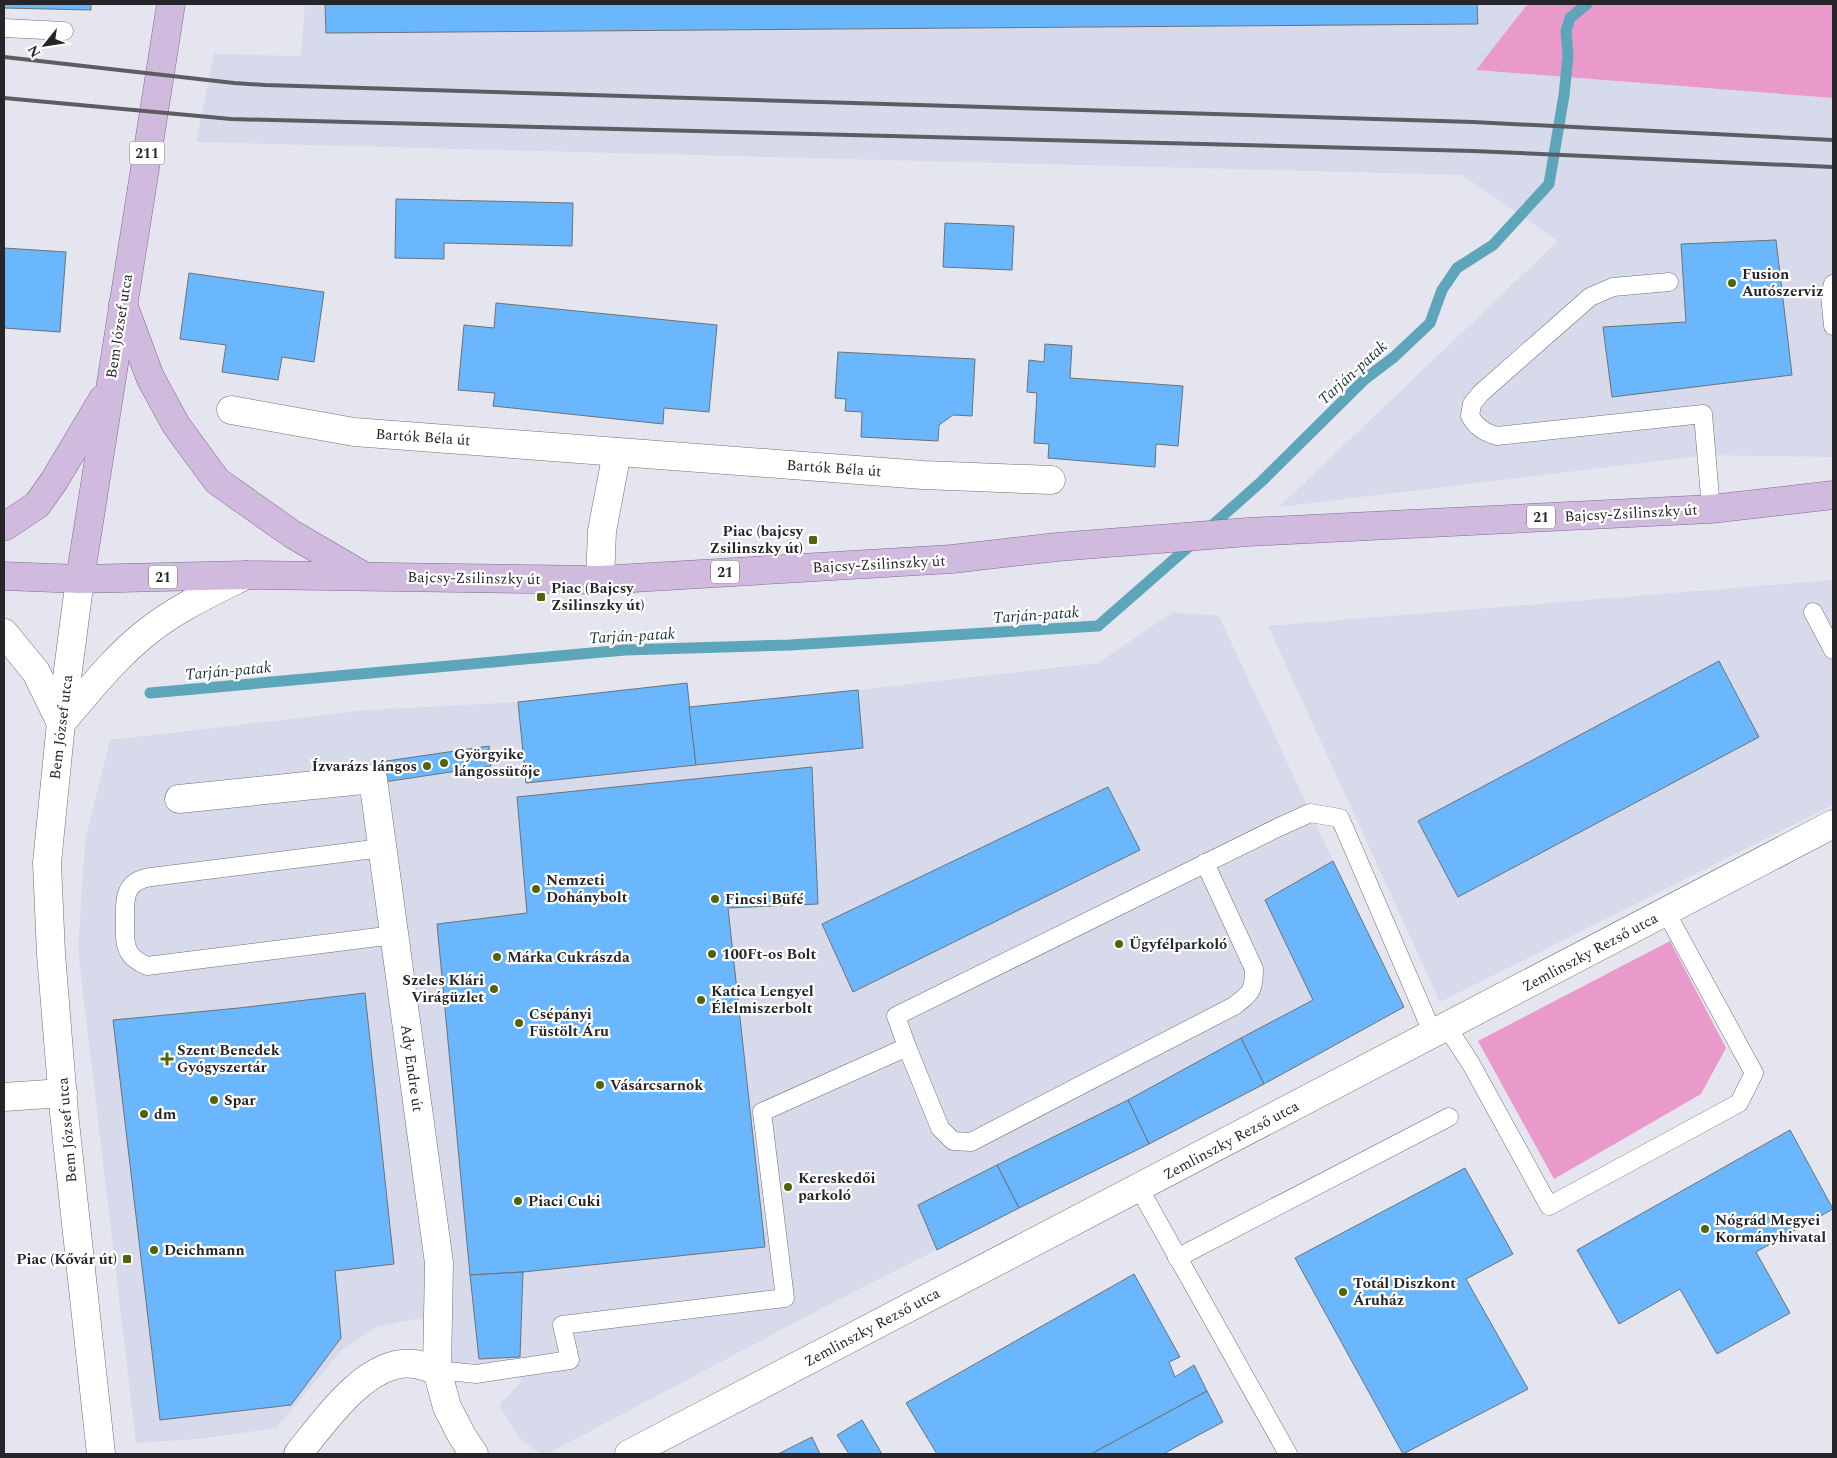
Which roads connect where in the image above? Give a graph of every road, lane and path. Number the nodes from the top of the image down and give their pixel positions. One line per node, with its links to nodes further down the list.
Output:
1 (171, 4): 6 (main road, Bem József utca / 211)
2 (4, 28): 3 (lane)
3 (64, 31)
4 (1669, 282): 13 (lane)
5 (1833, 284): 7 (lane)
6 (123, 302): 8 (main road, Bem József utca / 211); 17 (main road)
7 (1833, 326)
8 (110, 386): 14 (main road); 18 (main road, Bem József utca / 211)
9 (231, 410): 10 (street, Bartók Béla út)
10 (617, 452): 11 (street, Bartók Béla út); 19 (street)
11 (1052, 480)
12 (1833, 495): 13 (main road, Bajcsy-Zsilinszky út / 21)
13 (1712, 509): 19 (main road, Bajcsy-Zsilinszky út / 21)
14 (4, 527)
15 (246, 574): 17 (main road, Bajcsy-Zsilinszky út / 21); 18 (main road, Bajcsy-Zsilinszky út / 21); 23 (street)
16 (4, 576): 18 (main road, Bajcsy-Zsilinszky út / 21)
17 (364, 576): 19 (main road, Bajcsy-Zsilinszky út / 21)
18 (80, 579): 23 (street, Bem József utca)
19 (600, 580)
20 (1814, 612): 22 (lane)
21 (4, 633): 23 (street)
22 (1833, 650)
23 (61, 723): 32 (street, Bem József utca)
24 (179, 799): 26 (street, Ady Endre út)
25 (1833, 824): 28 (street, Zemlinszky Rezső utca)
26 (382, 848): 29 (street, Ady Endre út); 29 (lane)
27 (1205, 863): 30 (lane); 31 (lane); 31 (lane)
28 (1666, 912): 30 (street, Zemlinszky Rezső utca); 30 (lane)
29 (394, 935): 37 (street, Ady Endre út)
30 (1440, 1031): 35 (street, Zemlinszky Rezső utca)
31 (907, 1047): 37 (lane)
32 (63, 1093): 33 (street); 38 (street, Bem József utca)
33 (4, 1097)
34 (1449, 1117): 36 (lane)
35 (1140, 1188): 36 (lane); 41 (street, Zemlinszky Rezső utca)
36 (1178, 1258): 42 (lane)
37 (436, 1370): 39 (street); 40 (street, Ady Endre út)
38 (101, 1454)
39 (298, 1454)
40 (474, 1454)
41 (629, 1454)
42 (1288, 1454)

